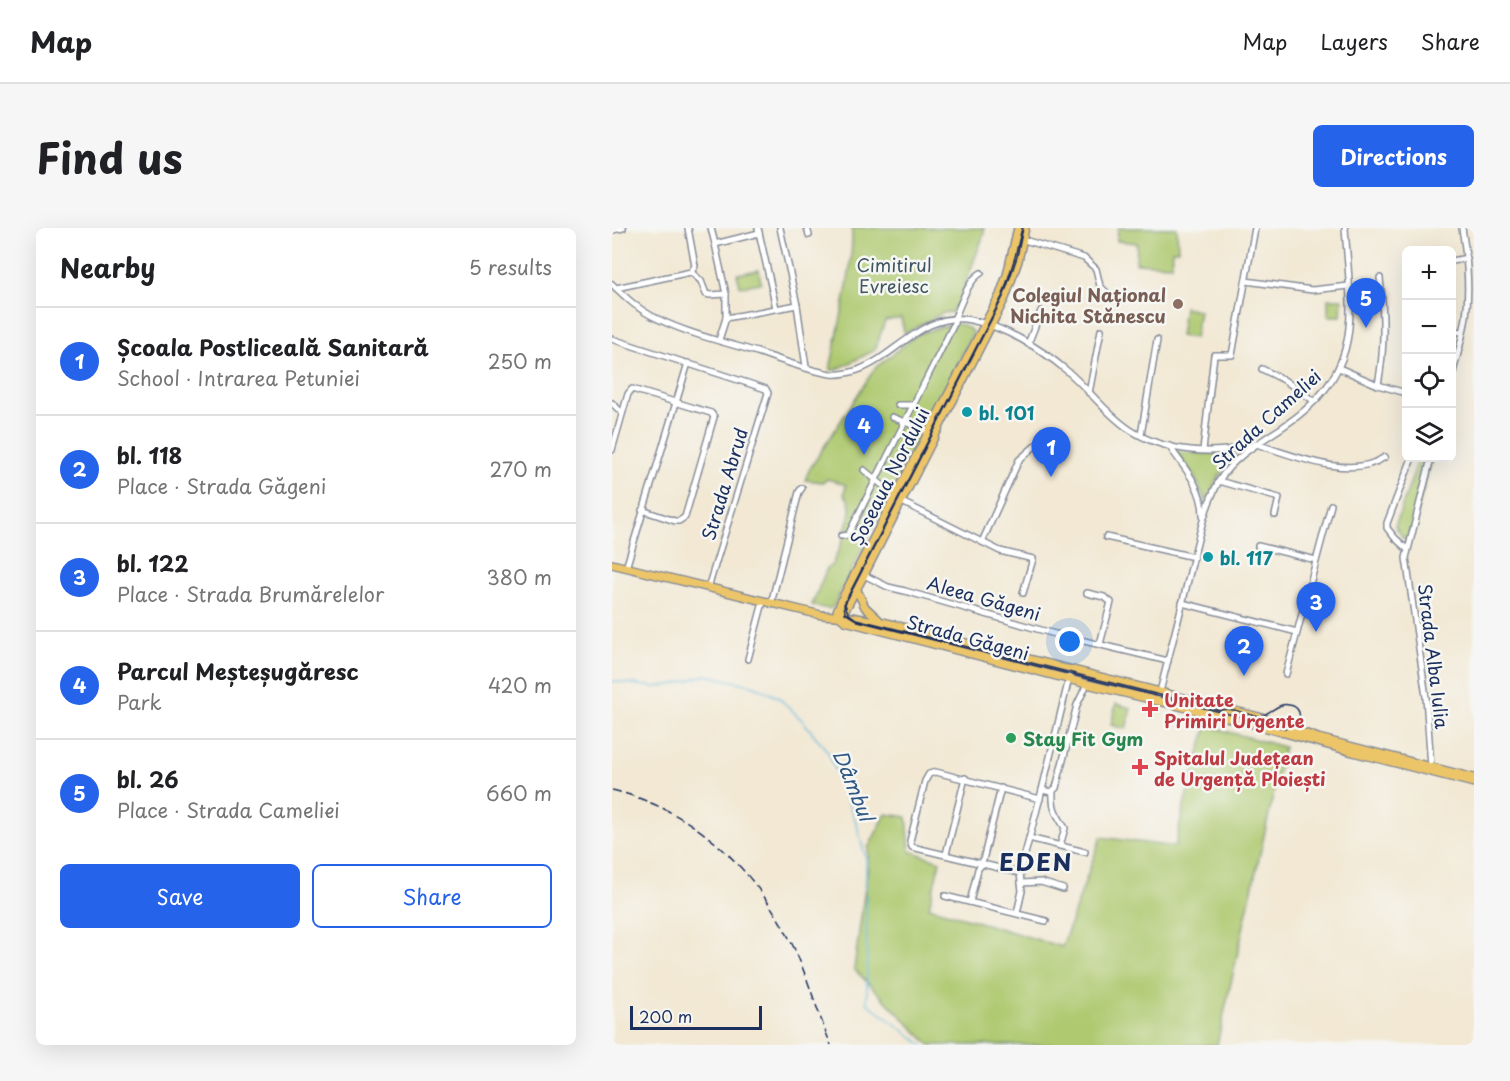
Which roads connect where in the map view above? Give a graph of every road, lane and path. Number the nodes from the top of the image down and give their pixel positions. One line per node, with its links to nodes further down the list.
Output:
1 (623, 228): 11 (street)
2 (688, 228): 16 (street)
3 (711, 228): 13 (street)
4 (780, 228): 24 (street)
5 (1018, 228): 12 (main road, Șoseaua Nordului)
6 (1025, 228): 12 (main road, Șoseaua Nordului)
7 (1255, 228): 19 (street)
8 (1345, 228): 21 (street, Strada Cameliei)
9 (1462, 228): 14 (street)
10 (759, 230): 13 (street); 25 (street)
11 (612, 231)
12 (1020, 239): 22 (street); 29 (main road, Șoseaua Nordului)
13 (715, 244): 23 (street)
14 (1467, 258): 15 (street); 32 (street)
15 (1456, 260)
16 (691, 272): 20 (street); 23 (street)
17 (981, 273): 28 (street)
18 (1380, 278): 42 (street)
19 (1246, 281): 21 (street); 59 (street)
20 (614, 286): 34 (street)
21 (1349, 286): 40 (street, Strada Cameliei)
22 (1107, 293)
23 (726, 294): 27 (street)
24 (797, 305): 25 (street); 39 (street)
25 (776, 308): 27 (street)
26 (1041, 311): 36 (street)
27 (726, 318): 34 (street)
28 (954, 320): 29 (street); 39 (street); 49 (street)
29 (989, 325): 36 (street); 67 (main road, Șoseaua Nordului); 67 (main road, Șoseaua Nordului)
30 (1101, 330): 44 (street)
31 (1456, 331): 32 (street)
32 (1463, 332): 37 (street)
33 (612, 339): 38 (street)
34 (719, 340): 39 (street)
35 (1158, 340): 54 (street)
36 (1028, 344): 44 (street)
37 (1456, 360)
38 (688, 363): 46 (street); 82 (street, Strada Abrud)
39 (806, 367)
40 (1339, 368): 42 (street); 45 (street, Strada Cameliei)
41 (1262, 369): 45 (street)
42 (1378, 385): 43 (street)
43 (1402, 392)
44 (1089, 393): 54 (street)
45 (1314, 401): 55 (street, Strada Cameliei)
46 (675, 402): 50 (street); 69 (street); 69 (street)
47 (612, 403): 50 (street)
48 (898, 405): 49 (street)
49 (912, 405): 52 (street)
50 (622, 413): 58 (street)
51 (892, 417): 52 (street)
52 (904, 422): 53 (street); 64 (street)
53 (925, 430)
54 (1141, 435): 57 (street)
55 (1256, 444): 59 (street); 60 (street); 65 (street, Strada Cameliei)
56 (1036, 445): 74 (street)
57 (1169, 446): 59 (street); 71 (street)
58 (612, 450)
59 (1203, 450)
60 (1385, 457)
61 (1411, 462): 76 (street)
62 (1430, 462): 76 (street, Strada Alba Iulia)
63 (864, 470): 64 (street)
64 (875, 479): 67 (street); 72 (street)
65 (1219, 481): 70 (street); 71 (street, Strada Cameliei)
66 (802, 488): 87 (street)
67 (896, 498): 74 (street); 81 (main road, Șoseaua Nordului); 89 (main road, Șoseaua Nordului)
68 (1331, 505): 78 (street)
69 (642, 510): 80 (street)
70 (1275, 515)
71 (1203, 520): 77 (street, Strada Cameliei)
72 (841, 536)
73 (1107, 537): 77 (street)
74 (982, 542): 84 (street)
75 (1258, 546): 78 (street)
76 (1407, 549): 104 (street, Strada Alba Iulia)
77 (1194, 557): 88 (street, Strada Cameliei)
78 (1316, 560): 92 (street)
79 (612, 564): 80 (main road, Strada Găgeni)
80 (626, 568): 82 (main road, Strada Găgeni)
81 (864, 574): 83 (main road, Șoseaua Nordului); 93 (street, Aleea Găgeni)
82 (708, 588): 87 (main road, Strada Găgeni)
83 (856, 588): 86 (main road, Șoseaua Nordului); 91 (main road)
84 (1023, 593)
85 (1087, 593): 93 (street)
86 (851, 599): 89 (main road, Șoseaua Nordului); 90 (main road)
87 (767, 603): 89 (main road, Strada Găgeni); 94 (street)
88 (1182, 603): 92 (street); 95 (street, Strada Cameliei)
89 (839, 616): 90 (main road, Strada Găgeni); 98 (main road, Strada Găgeni)
90 (860, 618): 91 (main road, Strada Găgeni)
91 (887, 623): 96 (main road, Strada Găgeni)
92 (1297, 632): 97 (street)
93 (1100, 644): 95 (street, Aleea Găgeni)
94 (748, 659)
95 (1168, 661): 100 (street, Strada Cameliei)
96 (1071, 670): 98 (street); 100 (main road, Strada Găgeni)
97 (1286, 674)
98 (1068, 679): 99 (main road, Strada Găgeni); 102 (street)
99 (1088, 684): 100 (main road, Strada Găgeni); 103 (street)
100 (1159, 696): 101 (main road, Strada Găgeni)
101 (1302, 736): 104 (main road, Strada Găgeni); 107 (main road, Strada Găgeni)
102 (1055, 738): 103 (street); 109 (street)
103 (1067, 741): 110 (street)
104 (1431, 767): 106 (main road, Strada Găgeni)
105 (965, 778): 108 (street); 115 (street); 115 (street)
106 (1474, 778)
107 (1474, 783)
108 (1002, 788): 111 (street); 116 (street)
109 (1042, 790): 110 (street); 111 (street)
110 (1053, 791): 113 (street)
111 (1040, 798): 112 (street)
112 (1029, 838): 113 (street); 117 (street)
113 (1060, 846): 114 (street)
114 (1085, 852)
115 (946, 854): 116 (street)
116 (982, 864): 117 (street); 121 (street)
117 (1020, 873): 118 (street)
118 (1021, 883): 119 (street); 122 (street)
119 (1063, 889)
120 (945, 896): 121 (street)
121 (970, 902): 122 (street)
122 (1017, 913): 123 (street)
123 (1046, 921)

